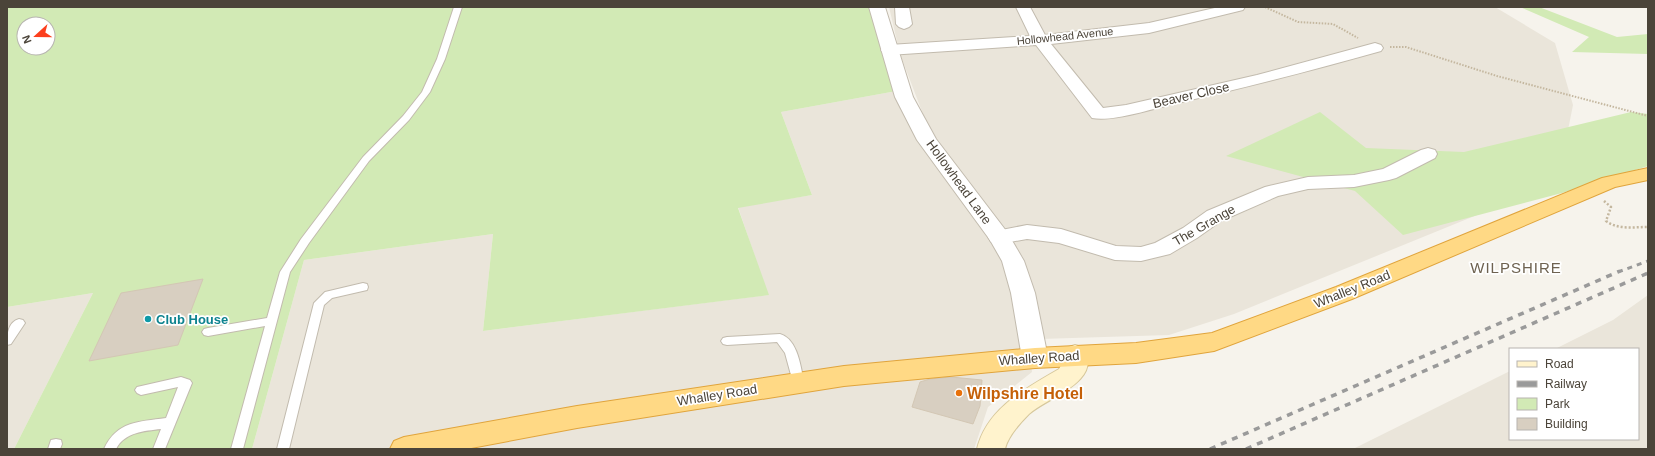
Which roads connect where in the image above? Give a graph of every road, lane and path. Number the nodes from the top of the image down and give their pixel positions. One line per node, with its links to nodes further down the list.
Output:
1 (458, 7): 20 (lane)
2 (877, 7): 12 (street, Hollowhead Lane)
3 (902, 7): 8 (street)
4 (1023, 7): 10 (street)
5 (1238, 7): 7 (street, Hollowhead Avenue)
6 (1265, 7): 11 (path)
7 (1197, 17): 9 (street); 10 (street, Hollowhead Avenue)
8 (904, 24)
9 (1213, 26)
10 (1040, 40): 11 (street, Beaver Close); 12 (street, Hollowhead Avenue)
11 (1375, 48): 13 (path)
12 (889, 50): 18 (street, Hollowhead Lane)
13 (1648, 116)
14 (1428, 154): 18 (street, The Grange)
15 (1648, 174): 16 (highway, Whalley Road)
16 (1590, 190): 17 (path); 25 (highway, Whalley Road)
17 (1648, 227)
18 (999, 237): 26 (street, Hollowhead Lane)
19 (363, 288): 33 (lane)
20 (272, 321): 22 (lane); 32 (lane)
21 (19, 322): 23 (lane)
22 (208, 332)
23 (7, 341)
24 (727, 341): 27 (lane)
25 (1075, 355): 26 (highway, Whalley Road); 35 (main road)
26 (1034, 358): 27 (highway, Whalley Road)
27 (798, 383): 34 (highway, Whalley Road)
28 (141, 390): 29 (lane)
29 (170, 422): 30 (lane); 31 (lane)
30 (110, 449)
31 (159, 449)
32 (237, 449)
33 (283, 449)
34 (404, 449)
35 (990, 449)

